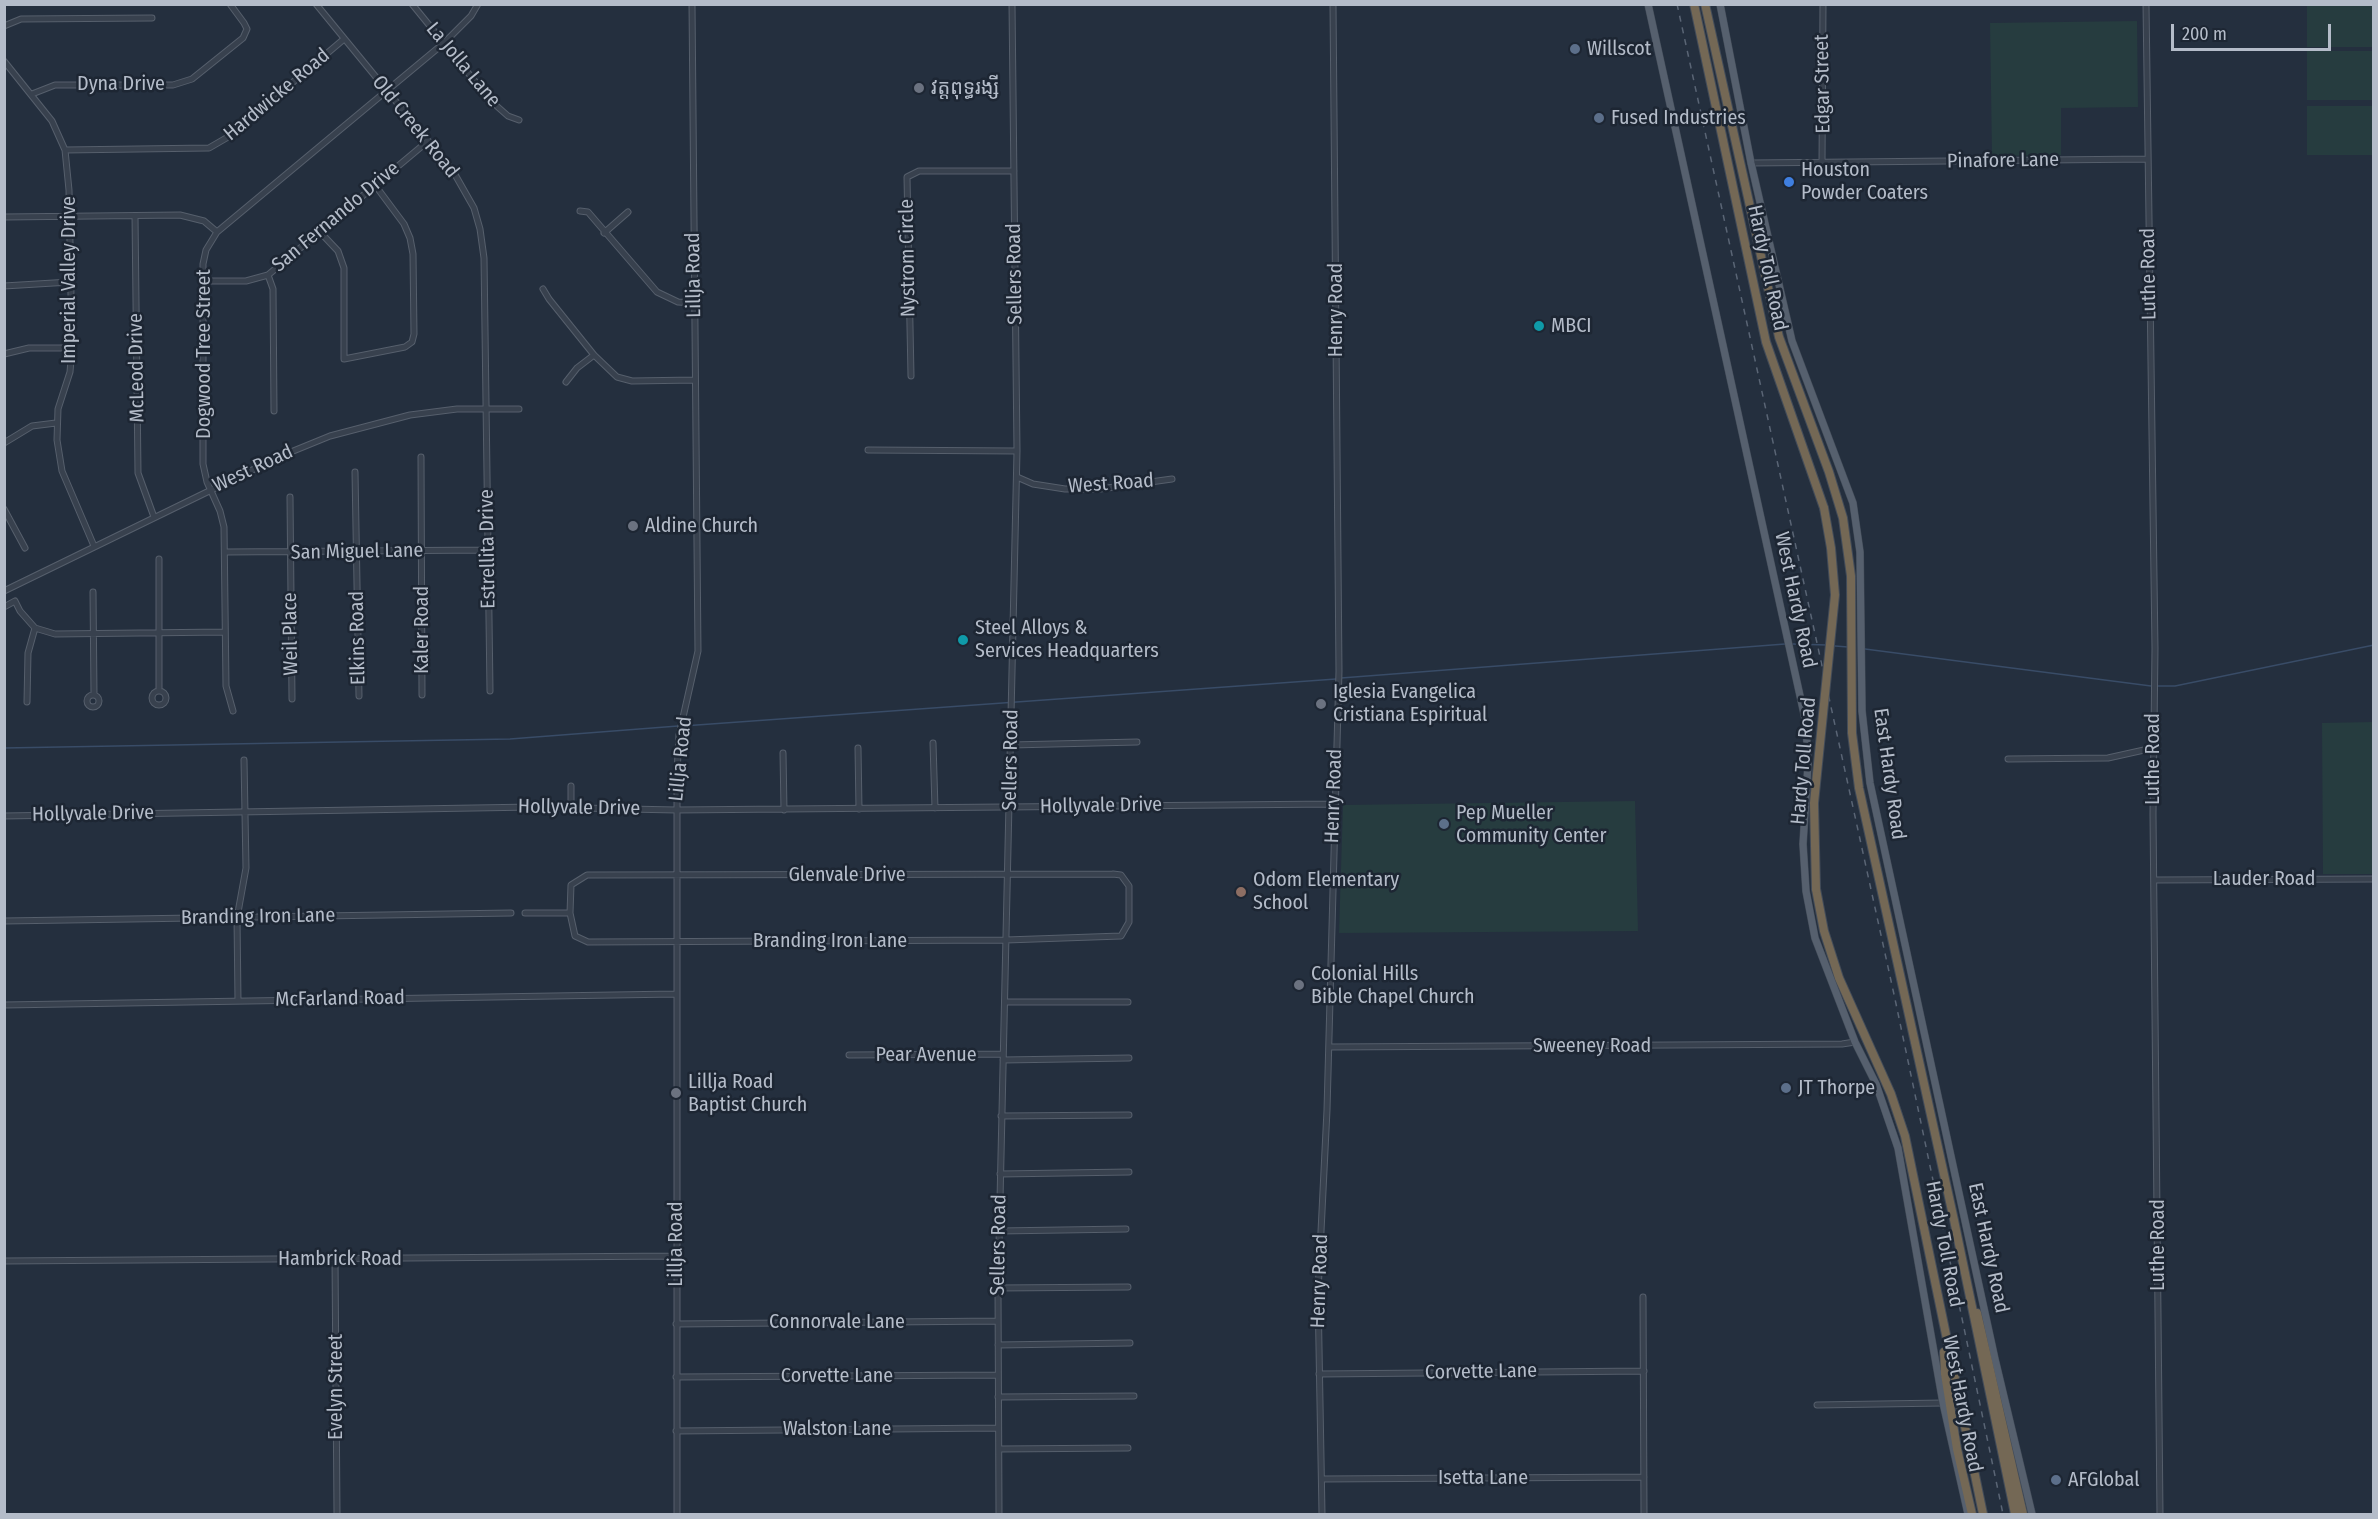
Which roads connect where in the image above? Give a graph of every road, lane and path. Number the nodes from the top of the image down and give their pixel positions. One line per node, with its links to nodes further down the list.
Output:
1 (230, 4): 20 (street, Dyna Drive)
2 (316, 4): 16 (street, Old Creek Road)
3 (412, 4): 17 (street, La Jolla Lane)
4 (478, 4): 17 (street, Dogwood Tree Street)
5 (692, 4): 42 (street, Lillja Road)
6 (1012, 4): 27 (street, Sellers Road)
7 (1333, 4): 96 (street, Henry Road)
8 (1648, 4): 122 (main road, West Hardy Road)
9 (1694, 4): 142 (highway, Hardy Toll Road, bridge)
10 (1705, 4): 131 (highway, Hardy Toll Road)
11 (1720, 4): 25 (main road, East Hardy Road)
12 (1822, 4): 26 (street, Edgar Street)
13 (2146, 4): 24 (street, Luthe Road)
14 (152, 18): 15 (street)
15 (4, 26)
16 (344, 39): 19 (street, Old Creek Road); 23 (street, Hardwicke Road)
17 (444, 43): 19 (street, Dogwood Tree Street); 21 (street, La Jolla Lane)
18 (4, 61): 20 (street, Imperial Valley Drive)
19 (386, 90): 22 (street, Old Creek Road); 34 (street, Dogwood Tree Street)
20 (32, 94): 23 (street, Imperial Valley Drive)
21 (519, 120)
22 (428, 141): 28 (street, San Fernando Drive); 49 (street, Old Creek Road)
23 (65, 150): 31 (street, Imperial Valley Drive)
24 (2147, 159): 26 (street, Pinafore Lane); 91 (street, Luthe Road)
25 (1751, 163): 26 (street, Pinafore Lane); 168 (main road, East Hardy Road)
26 (1822, 163)
27 (1014, 171): 46 (street, Nystrom Circle); 55 (street, Sellers Road)
28 (375, 185): 35 (street, San Fernando Drive); 35 (street)
29 (580, 211): 36 (street)
30 (628, 212): 36 (street)
31 (69, 216): 32 (street); 33 (street); 39 (street, Imperial Valley Drive)
32 (135, 216): 34 (street); 63 (street, McLeod Drive)
33 (4, 218)
34 (217, 232): 38 (street, Dogwood Tree Street)
35 (320, 232): 37 (street, San Fernando Drive)
36 (604, 233): 42 (street)
37 (268, 275): 38 (street, San Fernando Drive); 51 (street)
38 (203, 281): 60 (street, Dogwood Tree Street)
39 (70, 282): 40 (street); 43 (street, Imperial Valley Drive)
40 (4, 286)
41 (543, 289): 45 (street)
42 (694, 303): 47 (street, Lillja Road)
43 (72, 348): 44 (street); 52 (street, Imperial Valley Drive)
44 (4, 354)
45 (594, 355): 47 (street); 48 (street)
46 (910, 376)
47 (695, 380): 101 (street, Lillja Road)
48 (566, 382)
49 (485, 408): 50 (street, West Road); 60 (street, West Road); 66 (street, Estrellita Drive)
50 (519, 409)
51 (274, 411)
52 (56, 423): 53 (street); 64 (street, Imperial Valley Drive)
53 (4, 443)
54 (868, 450): 55 (street)
55 (1017, 452): 58 (street, Sellers Road)
56 (421, 457): 69 (street, Kaler Road)
57 (355, 472): 68 (street, Elkins Road)
58 (1017, 477): 59 (street, West Road); 89 (street, Sellers Road)
59 (1172, 479)
60 (210, 490): 63 (street, West Road); 67 (street, Dogwood Tree Street)
61 (290, 497): 70 (street, Weil Place)
62 (4, 509): 65 (street)
63 (154, 517): 64 (street, West Road)
64 (94, 546): 72 (street, West Road)
65 (25, 548)
66 (488, 550): 69 (street, San Miguel Lane); 80 (street, Estrellita Drive)
67 (225, 552): 70 (street, San Miguel Lane); 77 (street, Dogwood Tree Street)
68 (356, 552): 69 (street, San Miguel Lane); 70 (street, San Miguel Lane); 83 (street, Elkins Road)
69 (421, 552): 82 (street, Kaler Road)
70 (290, 554): 84 (street, Weil Place)
71 (159, 559): 76 (street)
72 (4, 591)
73 (93, 592): 78 (street)
74 (4, 607): 75 (street)
75 (35, 628): 78 (street); 85 (street)
76 (159, 632): 77 (street); 78 (street); 79 (street)
77 (224, 632): 86 (street, Dogwood Tree Street)
78 (94, 634): 81 (street)
79 (159, 691)
80 (490, 691)
81 (94, 694)
82 (422, 695)
83 (359, 696)
84 (292, 699)
85 (27, 702)
86 (233, 711)
87 (1137, 742): 89 (street)
88 (933, 743): 98 (street)
89 (1011, 745): 99 (street, Sellers Road)
90 (858, 748): 100 (street)
91 (2154, 748): 93 (street); 108 (street, Luthe Road)
92 (783, 753): 102 (street)
93 (2008, 759)
94 (244, 760): 103 (street)
95 (571, 786): 97 (street)
96 (1333, 804): 99 (street, Hollyvale Drive); 123 (street, Henry Road)
97 (571, 808): 101 (street, Hollyvale Drive); 103 (street, Hollyvale Drive)
98 (935, 808): 99 (street, Hollyvale Drive); 100 (street, Hollyvale Drive)
99 (1010, 808): 105 (street, Sellers Road)
100 (859, 809): 102 (street, Hollyvale Drive)
101 (676, 810): 102 (street, Hollyvale Drive); 106 (street, Lillja Road)
102 (784, 810)
103 (245, 811): 104 (street, Hollyvale Drive); 113 (street)
104 (4, 816)
105 (1008, 874): 106 (street, Glenvale Drive); 109 (street, Glenvale Drive); 115 (street, Sellers Road)
106 (675, 876): 112 (street, Glenvale Drive); 116 (street, Lillja Road)
107 (2373, 879): 108 (street, Lauder Road)
108 (2154, 880): 169 (street, Luthe Road)
109 (1129, 905): 115 (street, Branding Iron Lane)
110 (511, 913): 113 (street, Branding Iron Lane)
111 (525, 913): 112 (street)
112 (570, 913): 116 (street, Branding Iron Lane)
113 (237, 918): 114 (street, Branding Iron Lane); 118 (street)
114 (4, 921)
115 (1006, 940): 116 (street, Branding Iron Lane); 119 (street, Sellers Road)
116 (675, 942): 117 (street, Lillja Road)
117 (675, 994): 118 (street, McFarland Road); 134 (street, Lillja Road)
118 (238, 1001): 121 (street, McFarland Road)
119 (1005, 1002): 120 (street); 125 (street, Sellers Road)
120 (1128, 1002)
121 (4, 1005)
122 (1855, 1042): 123 (street, Sweeney Road); 151 (main road, West Hardy Road)
123 (1329, 1047): 146 (street, Henry Road)
124 (849, 1055): 125 (street, Pear Avenue)
125 (1003, 1057): 126 (street, Pear Avenue); 128 (street, Sellers Road)
126 (1129, 1058)
127 (1129, 1115): 128 (street)
128 (1002, 1116): 130 (street, Sellers Road)
129 (1129, 1172): 130 (street)
130 (1000, 1174): 133 (street, Sellers Road)
131 (1954, 1220): 166 (highway, Hardy Toll Road); 167 (highway)
132 (1126, 1229): 133 (street)
133 (999, 1231): 138 (street, Sellers Road)
134 (676, 1256): 135 (street, Hambrick Road); 141 (street, Lillja Road)
135 (335, 1259): 136 (street, Hambrick Road); 159 (street, Evelyn Street)
136 (4, 1261)
137 (1128, 1287): 138 (street)
138 (998, 1288): 140 (street, Sellers Road)
139 (1643, 1297): 145 (street)
140 (998, 1321): 141 (street, Connorvale Lane); 144 (street, Sellers Road)
141 (676, 1324): 148 (street, Lillja Road)
142 (1943, 1327): 164 (highway); 165 (highway, Hardy Toll Road)
143 (1130, 1343): 144 (street)
144 (998, 1345): 147 (street, Sellers Road)
145 (1644, 1371): 146 (street, Corvette Lane); 157 (street)
146 (1319, 1374): 158 (street, Henry Road)
147 (998, 1375): 148 (street, Corvette Lane); 150 (street, Sellers Road)
148 (676, 1377): 154 (street, Lillja Road)
149 (1134, 1396): 150 (street)
150 (998, 1397): 153 (street, Sellers Road)
151 (1943, 1403): 152 (street); 164 (main road, West Hardy Road)
152 (1817, 1405)
153 (998, 1428): 154 (street, Walston Lane); 156 (street, Sellers Road)
154 (676, 1431): 160 (street, Lillja Road)
155 (1128, 1448): 156 (street)
156 (999, 1449): 161 (street, Sellers Road)
157 (1644, 1477): 158 (street, Isetta Lane); 163 (street)
158 (1322, 1479): 162 (street, Henry Road)
159 (337, 1515)
160 (677, 1515)
161 (999, 1515)
162 (1322, 1515)
163 (1644, 1515)
164 (1970, 1515)
165 (1983, 1515)
166 (2014, 1515)
167 (2023, 1515)
168 (2032, 1515)
169 (2160, 1515)

